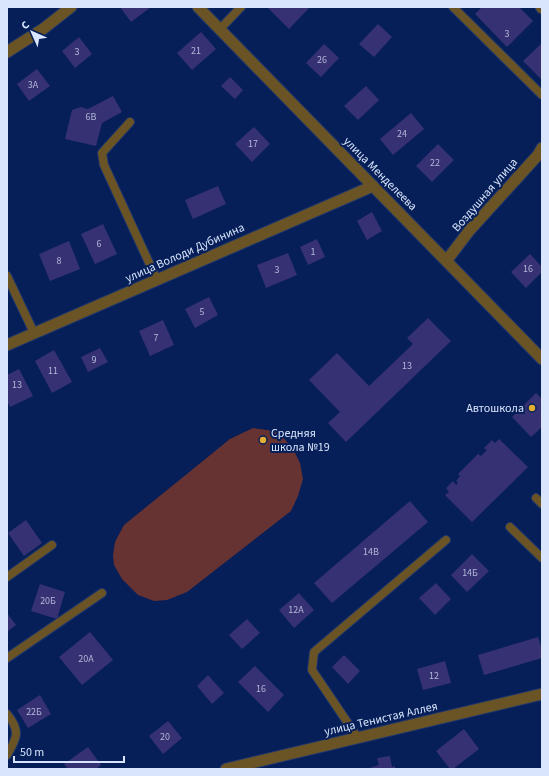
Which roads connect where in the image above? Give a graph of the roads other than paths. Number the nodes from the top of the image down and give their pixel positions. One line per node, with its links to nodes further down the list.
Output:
1 (71, 7): 6 (street)
2 (198, 7): 5 (street, улица Менделеева)
3 (241, 7): 5 (lane)
4 (453, 7): 7 (lane)
5 (220, 29): 10 (street, улица Менделеева)
6 (7, 52)
7 (542, 95)
8 (130, 122): 13 (lane)
9 (542, 148): 11 (street, Воздушная улица)
10 (373, 186): 11 (street, улица Менделеева); 13 (street, улица Володи Дубинина)
11 (447, 260): 16 (street, улица Менделеева)
12 (7, 276): 14 (lane)
13 (157, 280): 14 (street, улица Володи Дубинина)
14 (34, 333): 15 (street, улица Володи Дубинина)
15 (7, 345)
16 (542, 359)
17 (510, 527): 20 (lane)
18 (446, 540): 26 (lane)
19 (52, 545): 21 (lane)
20 (542, 558)
21 (7, 577)
22 (102, 593): 23 (lane)
23 (7, 658)
24 (542, 694): 26 (street, улица Тенистая Аллея)
25 (7, 714): 27 (lane)
26 (358, 738): 28 (street, улица Тенистая Аллея)
27 (7, 755)
28 (226, 769)

